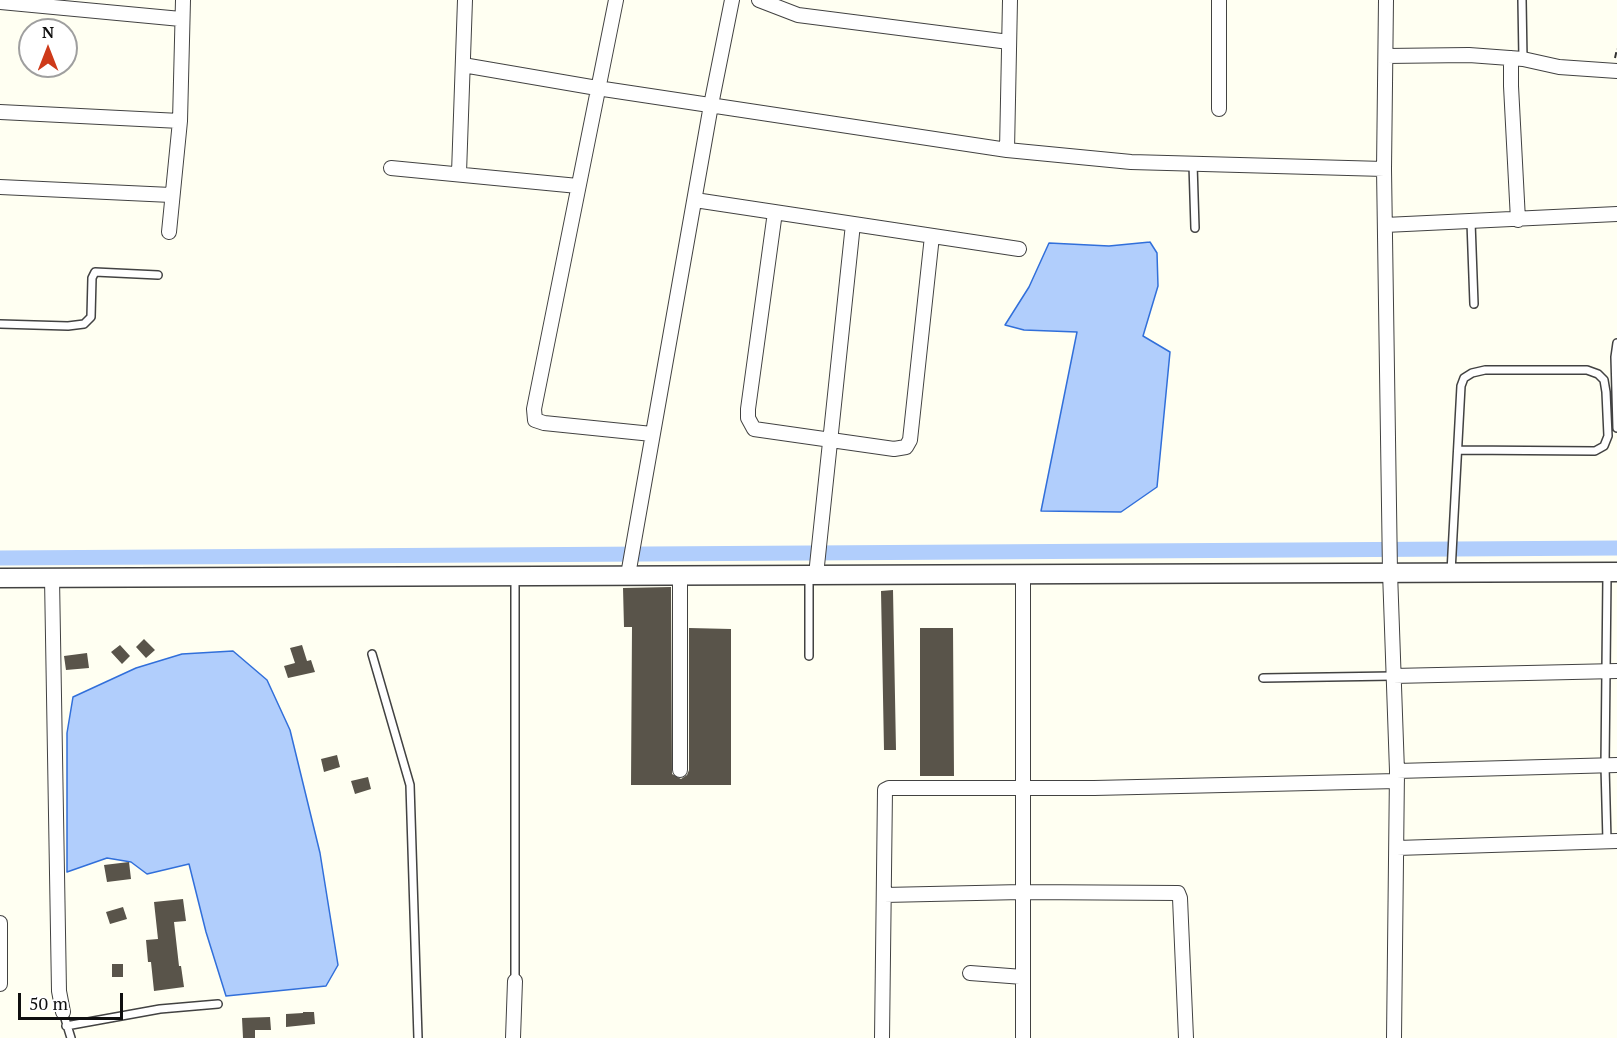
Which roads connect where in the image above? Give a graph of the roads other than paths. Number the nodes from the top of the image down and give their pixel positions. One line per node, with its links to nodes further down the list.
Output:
1 (183, 0): 11 (street)
2 (465, 0): 15 (street)
3 (616, 0): 17 (street)
4 (732, 0): 18 (street)
5 (759, 0): 12 (street)
6 (1010, 0): 12 (street)
7 (1219, 0): 19 (street)
8 (1386, 0): 13 (street)
9 (1522, 0): 14 (lane)
10 (0, 2): 11 (street)
11 (181, 19): 21 (street)
12 (1009, 42): 22 (street)
13 (1386, 56): 14 (street); 25 (street)
14 (1517, 59): 16 (street); 33 (street)
15 (463, 65): 17 (street); 26 (street)
16 (1617, 70)
17 (597, 88): 18 (street); 27 (street)
18 (711, 105): 22 (street); 30 (street)
19 (1219, 109)
20 (0, 111): 21 (street)
21 (180, 121): 29 (street)
22 (1007, 150): 23 (street)
23 (1193, 164): 25 (street); 37 (lane)
24 (391, 168): 26 (street)
25 (1384, 169): 36 (street)
26 (459, 174): 27 (street)
27 (578, 186): 46 (street)
28 (0, 187): 29 (street)
29 (171, 195): 38 (street)
30 (695, 200): 31 (street); 46 (street)
31 (775, 212): 35 (street); 47 (street)
32 (1617, 214): 33 (street)
33 (1518, 220): 34 (street)
34 (1472, 222): 36 (street); 42 (lane)
35 (853, 224): 39 (street); 47 (street)
36 (1385, 225): 51 (street)
37 (1195, 228)
38 (169, 232)
39 (932, 236): 40 (street); 47 (street)
40 (1019, 249)
41 (158, 275): 43 (lane)
42 (1474, 304)
43 (0, 324)
44 (1617, 343): 45 (lane)
45 (1617, 428)
46 (652, 434): 49 (street)
47 (830, 440): 52 (street)
48 (1458, 450): 48 (lane); 50 (lane)
49 (630, 563): 55 (street); 56 (street)
50 (1451, 565): 51 (street); 53 (street)
51 (1391, 569): 54 (street); 62 (street)
52 (814, 572): 54 (street); 55 (street); 60 (lane)
53 (1612, 572): 61 (lane)
54 (1023, 574): 67 (street)
55 (680, 575): 65 (street)
56 (515, 576): 58 (street); 75 (lane)
57 (0, 578): 58 (street)
58 (51, 578): 78 (street)
59 (372, 654): 80 (lane)
60 (809, 656)
61 (1611, 671): 62 (street); 64 (lane)
62 (1393, 676): 63 (lane); 66 (street)
63 (1263, 678)
64 (1611, 766): 66 (street); 68 (lane)
65 (680, 770)
66 (1397, 776): 67 (street); 69 (street)
67 (1022, 789): 70 (street); 71 (street)
68 (1612, 841): 69 (street)
69 (1397, 848): 85 (street)
70 (1022, 892): 71 (street); 74 (street); 84 (street)
71 (884, 895): 82 (street)
72 (0, 923): 76 (street)
73 (970, 973): 74 (street)
74 (1023, 977): 83 (street)
75 (515, 981): 81 (street)
76 (0, 984)
77 (218, 1004): 78 (lane)
78 (65, 1019): 79 (lane)
79 (71, 1038)
80 (418, 1038)
81 (513, 1038)
82 (882, 1038)
83 (1023, 1038)
84 (1186, 1038)
85 (1394, 1038)

